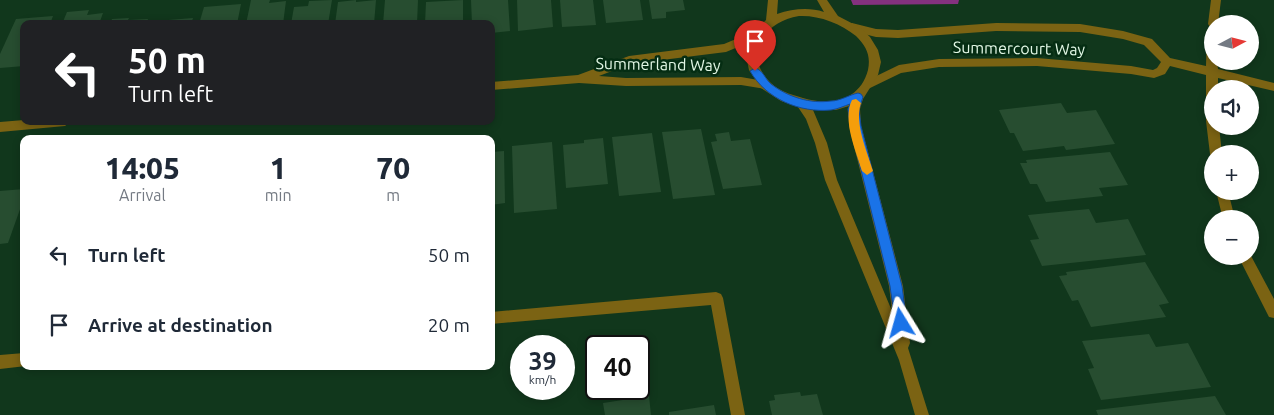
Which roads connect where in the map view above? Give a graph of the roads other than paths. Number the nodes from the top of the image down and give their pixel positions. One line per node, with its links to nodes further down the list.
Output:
1 (772, 0): 6 (street)
2 (822, 0): 5 (street)
3 (1216, 0): 4 (street)
4 (1214, 15)
5 (834, 18): 6 (street); 7 (street)
6 (771, 22): 8 (street)
7 (852, 27): 9 (street, Summercourt Way); 14 (street)
8 (760, 33): 11 (street, Summerland Way); 13 (street)
9 (1167, 61): 10 (street); 14 (street, Summercourt Way)
10 (1212, 72): 12 (street); 16 (street)
11 (579, 79): 13 (street, Summerland Way); 15 (street, Summerland Way)
12 (1212, 80)
13 (765, 85): 18 (street)
14 (868, 85): 17 (street)
15 (495, 86)
16 (1274, 87)
17 (858, 97): 18 (street); 25 (street)
18 (802, 102): 25 (street)
19 (22, 125): 20 (street)
20 (0, 127)
21 (1249, 265): 22 (street)
22 (1274, 312)
23 (495, 318): 27 (street)
24 (20, 360): 26 (street)
25 (906, 360): 28 (street)
26 (0, 362)
27 (738, 415)
28 (922, 415)

